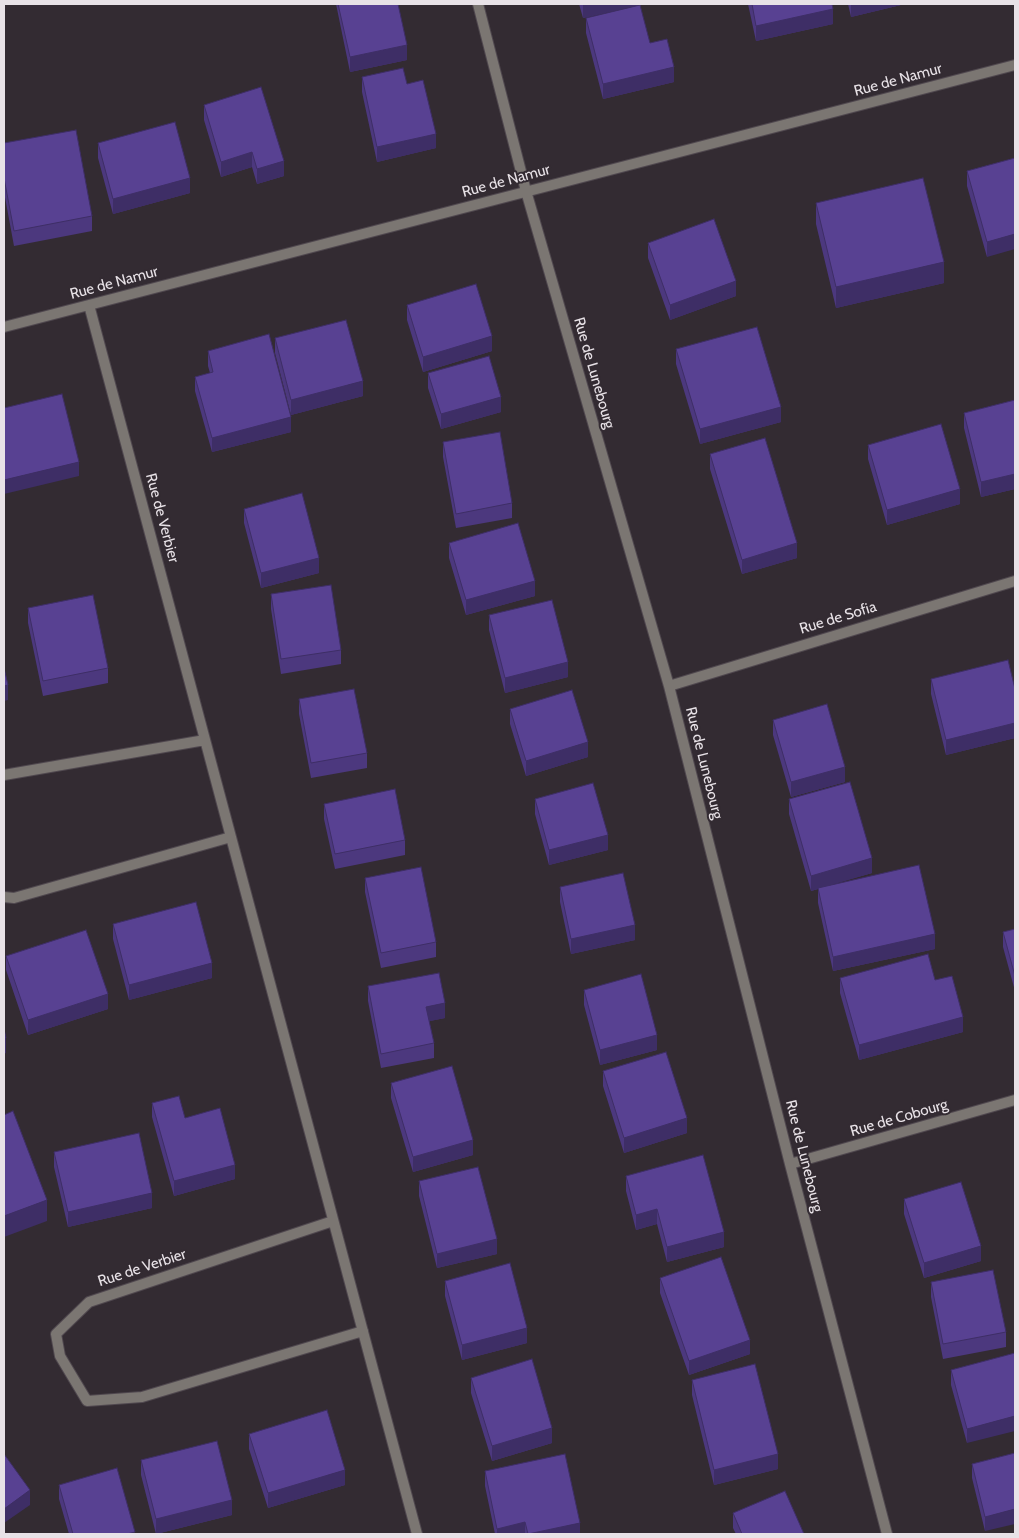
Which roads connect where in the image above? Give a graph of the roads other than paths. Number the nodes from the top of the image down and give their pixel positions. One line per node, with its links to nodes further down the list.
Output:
1 (478, 4): 3 (street, Rue de Lunebourg)
2 (1015, 65): 3 (street, Rue de Namur)
3 (526, 191): 4 (street, Rue de Namur); 7 (street, Rue de Lunebourg)
4 (89, 304): 5 (street, Rue de Namur); 8 (street, Rue de Verbier)
5 (4, 326)
6 (1015, 581): 7 (street, Rue de Sofia)
7 (669, 686): 13 (street, Rue de Lunebourg)
8 (205, 740): 9 (street); 10 (street, Rue de Verbier)
9 (4, 775)
10 (231, 837): 11 (street); 14 (street, Rue de Verbier)
11 (4, 897)
12 (1015, 1100): 13 (street, Rue de Cobourg)
13 (790, 1164): 17 (street, Rue de Lunebourg)
14 (333, 1220): 15 (street, Rue de Verbier); 15 (street, Rue de Verbier)
15 (363, 1331): 16 (street, Rue de Verbier)
16 (417, 1534)
17 (887, 1534)

